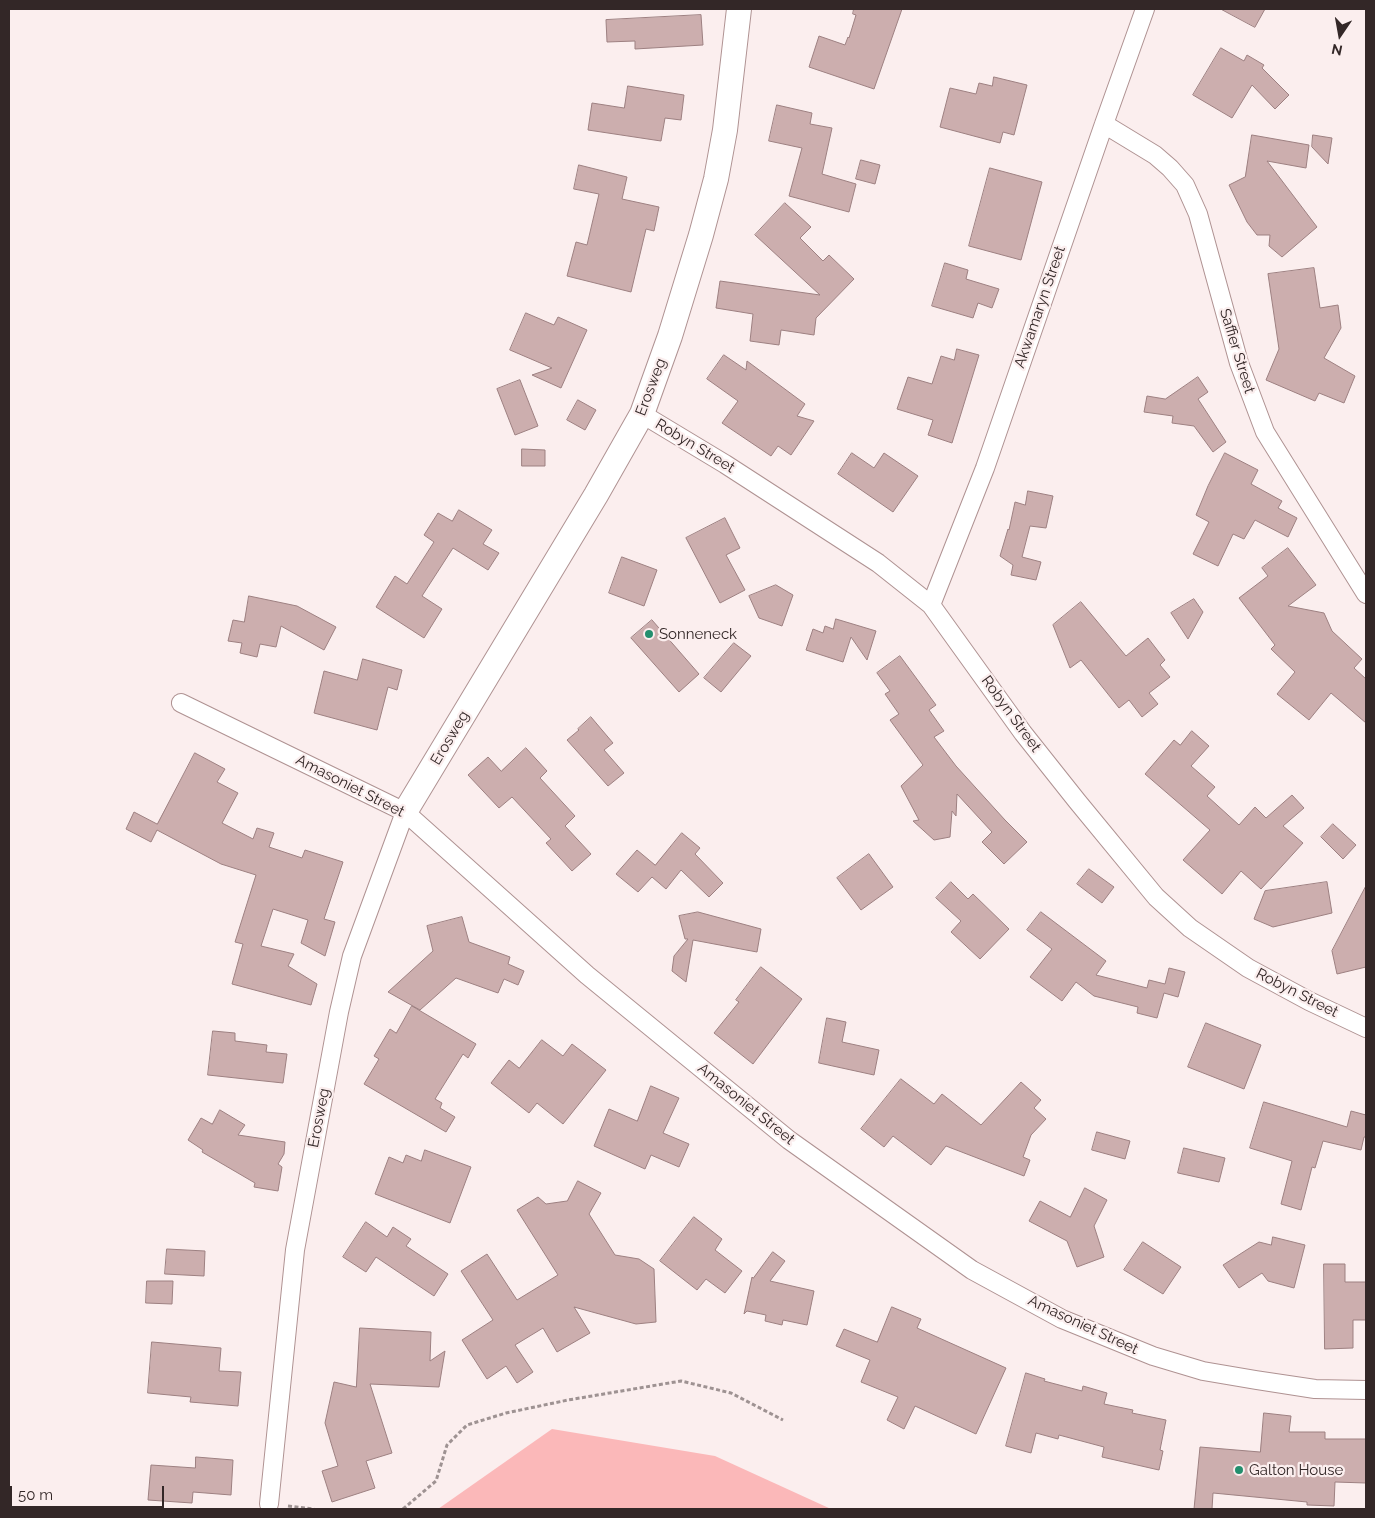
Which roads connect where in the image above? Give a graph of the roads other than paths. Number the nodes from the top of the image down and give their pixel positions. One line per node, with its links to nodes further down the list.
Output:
1 (739, 9): 4 (street, Erosweg)
2 (1145, 9): 3 (street, Akwamaryn Street)
3 (1104, 124): 5 (street, Saffier Street); 6 (street, Akwamaryn Street)
4 (642, 414): 6 (street, Robyn Street); 8 (street, Erosweg)
5 (1366, 594)
6 (931, 605): 9 (street, Robyn Street)
7 (181, 703): 8 (street, Amasoniet Street)
8 (405, 812): 10 (street, Amasoniet Street); 11 (street, Erosweg)
9 (1366, 1028)
10 (1366, 1390)
11 (269, 1504)

